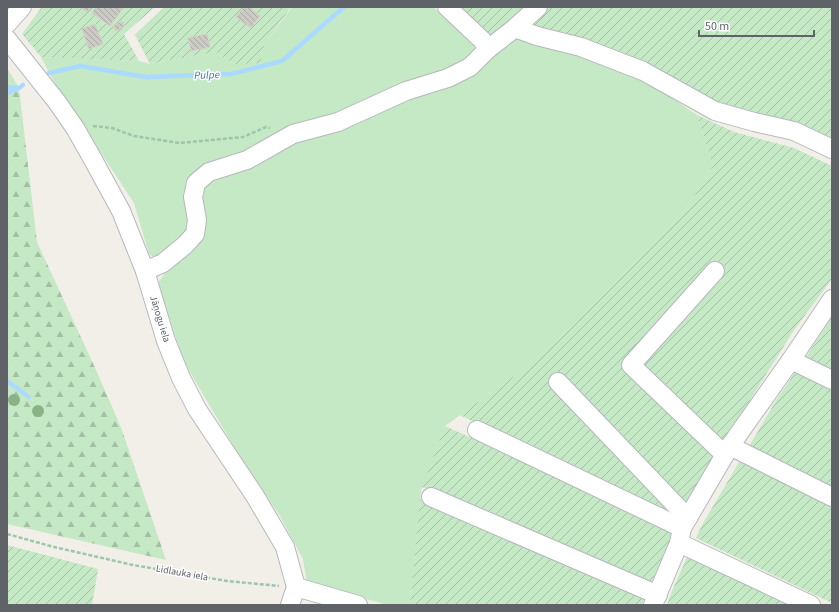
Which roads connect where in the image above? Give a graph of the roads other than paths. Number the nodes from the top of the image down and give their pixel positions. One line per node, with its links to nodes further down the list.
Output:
1 (22, 7): 4 (street)
2 (447, 7): 7 (street)
3 (538, 7): 5 (street)
4 (7, 24)
5 (515, 28): 7 (street); 8 (street)
6 (7, 39): 9 (street, Jāņogu iela)
7 (488, 49): 9 (street)
8 (832, 149)
9 (145, 271): 20 (street, Jāņogu iela)
10 (715, 271): 16 (street)
11 (832, 299): 12 (street)
12 (791, 360): 13 (street); 16 (street)
13 (832, 380)
14 (558, 382): 19 (street)
15 (477, 430): 19 (street)
16 (728, 451): 18 (street); 19 (street)
17 (431, 497): 21 (street)
18 (832, 497)
19 (683, 530): 21 (street); 24 (street)
20 (296, 587): 22 (street); 23 (street)
21 (656, 600)
22 (290, 605)
23 (358, 605)
24 (811, 605)

